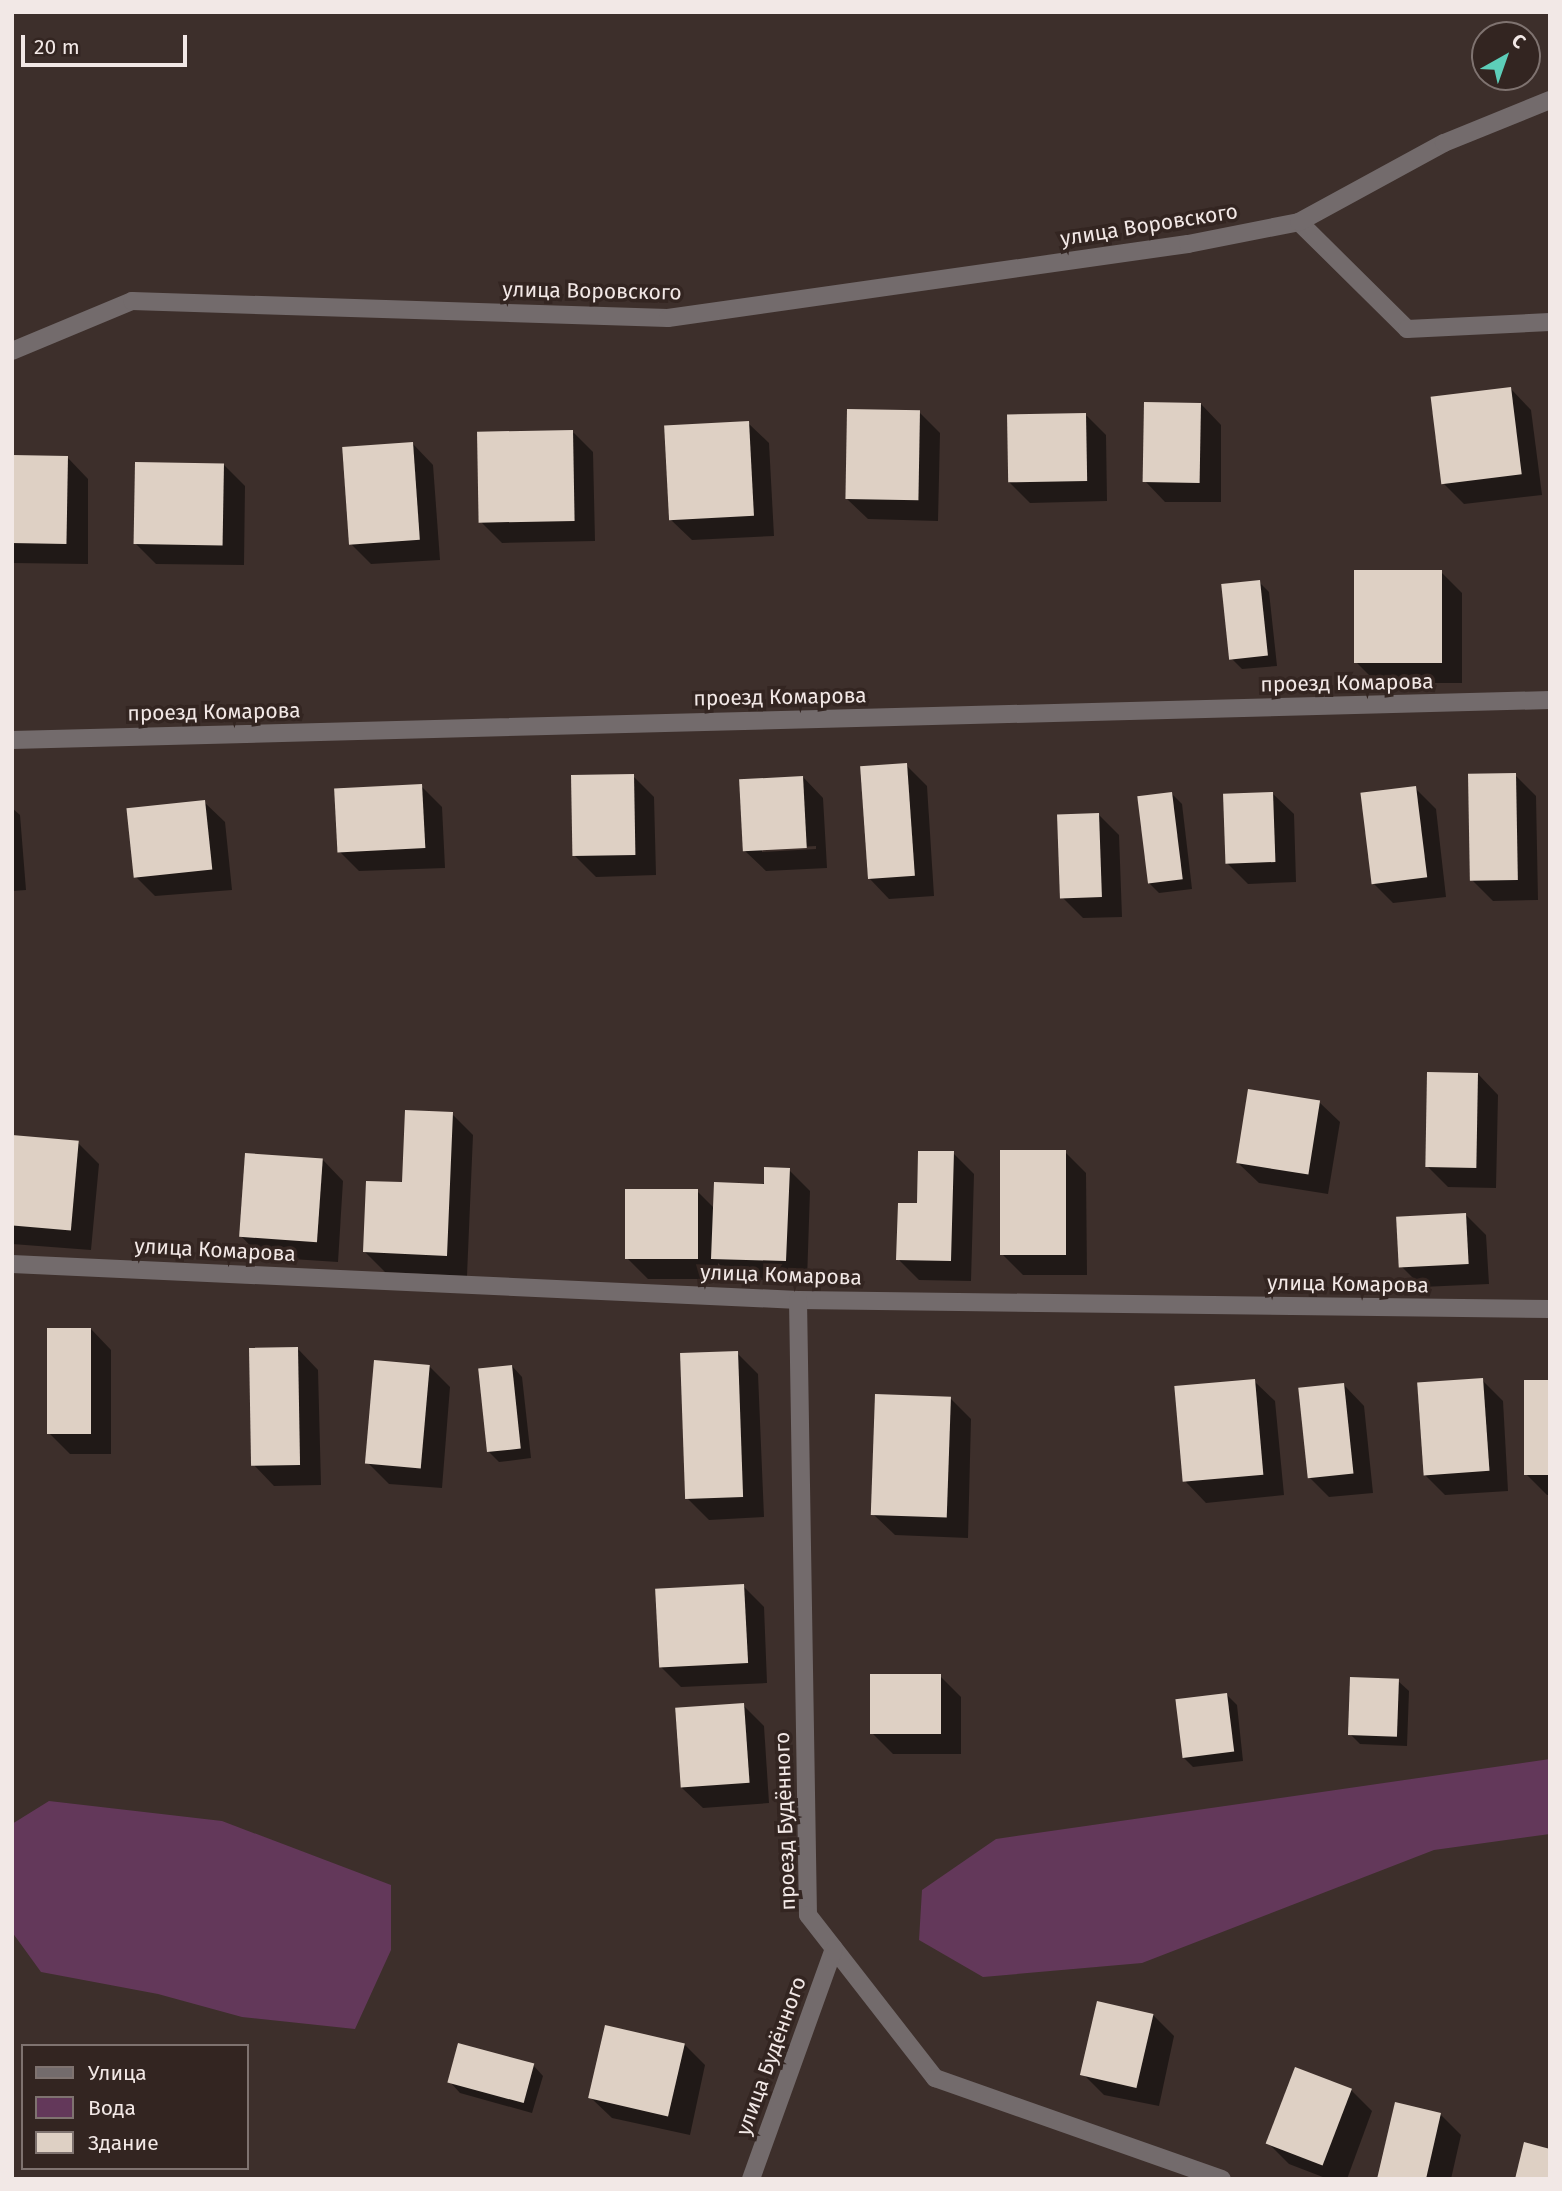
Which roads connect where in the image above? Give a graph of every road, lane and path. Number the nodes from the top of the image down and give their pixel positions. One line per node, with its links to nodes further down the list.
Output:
1 (1550, 100): 2 (street, улица Воровского)
2 (1299, 222): 3 (street); 4 (street, улица Воровского)
3 (1550, 322)
4 (12, 351)
5 (1550, 700): 6 (street, проезд Комарова)
6 (12, 740)
7 (12, 1264): 8 (street, улица Комарова)
8 (798, 1300): 9 (street, улица Комарова); 10 (street, проезд Будённого)
9 (1550, 1309)
10 (834, 1949): 11 (street, улица Будённого); 12 (street, проезд Будённого)
11 (751, 2179)
12 (1222, 2179)

